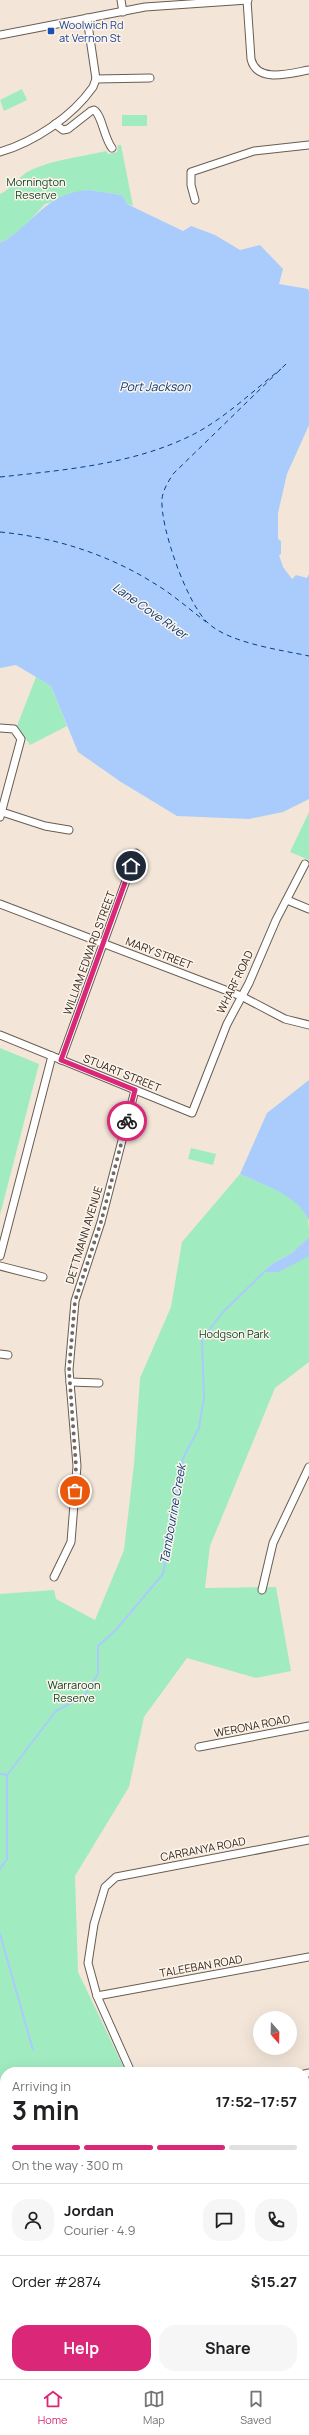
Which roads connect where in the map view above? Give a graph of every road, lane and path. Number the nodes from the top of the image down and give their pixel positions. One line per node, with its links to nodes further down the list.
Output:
1 (121, 0): 3 (street)
2 (248, 0): 3 (street); 6 (street)
3 (123, 12): 4 (street)
4 (87, 18): 5 (street); 8 (street)
5 (0, 35)
6 (309, 70)
7 (150, 78): 8 (street)
8 (96, 79): 9 (street)
9 (55, 124): 11 (street); 12 (street)
10 (309, 145): 13 (street)
11 (112, 148)
12 (0, 152)
13 (195, 200)
14 (0, 728): 15 (street)
15 (1, 814): 16 (street)
16 (69, 830)
17 (136, 853): 22 (street, WILLIAM EDWARD STREET)
18 (305, 864): 19 (street, WHARF ROAD)
19 (287, 900): 21 (street); 23 (street, WHARF ROAD)
20 (0, 904): 22 (street, MARY STREET)
21 (309, 909)
22 (105, 944): 23 (street, MARY STREET); 27 (street, WILLIAM EDWARD STREET)
23 (241, 996): 24 (street, MARY STREET); 29 (street, WHARF ROAD)
24 (309, 1025)
25 (0, 1035): 26 (street, STUART STREET)
26 (52, 1056): 27 (street, STUART STREET); 30 (street)
27 (61, 1060): 28 (street, STUART STREET)
28 (135, 1090): 29 (street, STUART STREET); 33 (street, DETTMANN AVENUE)
29 (192, 1113)
30 (0, 1256)
31 (0, 1266): 32 (street)
32 (43, 1278)
33 (70, 1382): 34 (street); 38 (street, DETTMANN AVENUE)
34 (99, 1383)
35 (308, 1469): 36 (street)
36 (303, 1478): 37 (street); 39 (street)
37 (309, 1483)
38 (54, 1577)
39 (262, 1590)
40 (309, 1726): 41 (street, WERONA ROAD)
41 (199, 1747)
42 (309, 1840): 44 (street, CARRANYA ROAD)
43 (309, 1957): 44 (street, TALEEBAN ROAD)
44 (98, 1996): 45 (street)
45 (129, 2067)

